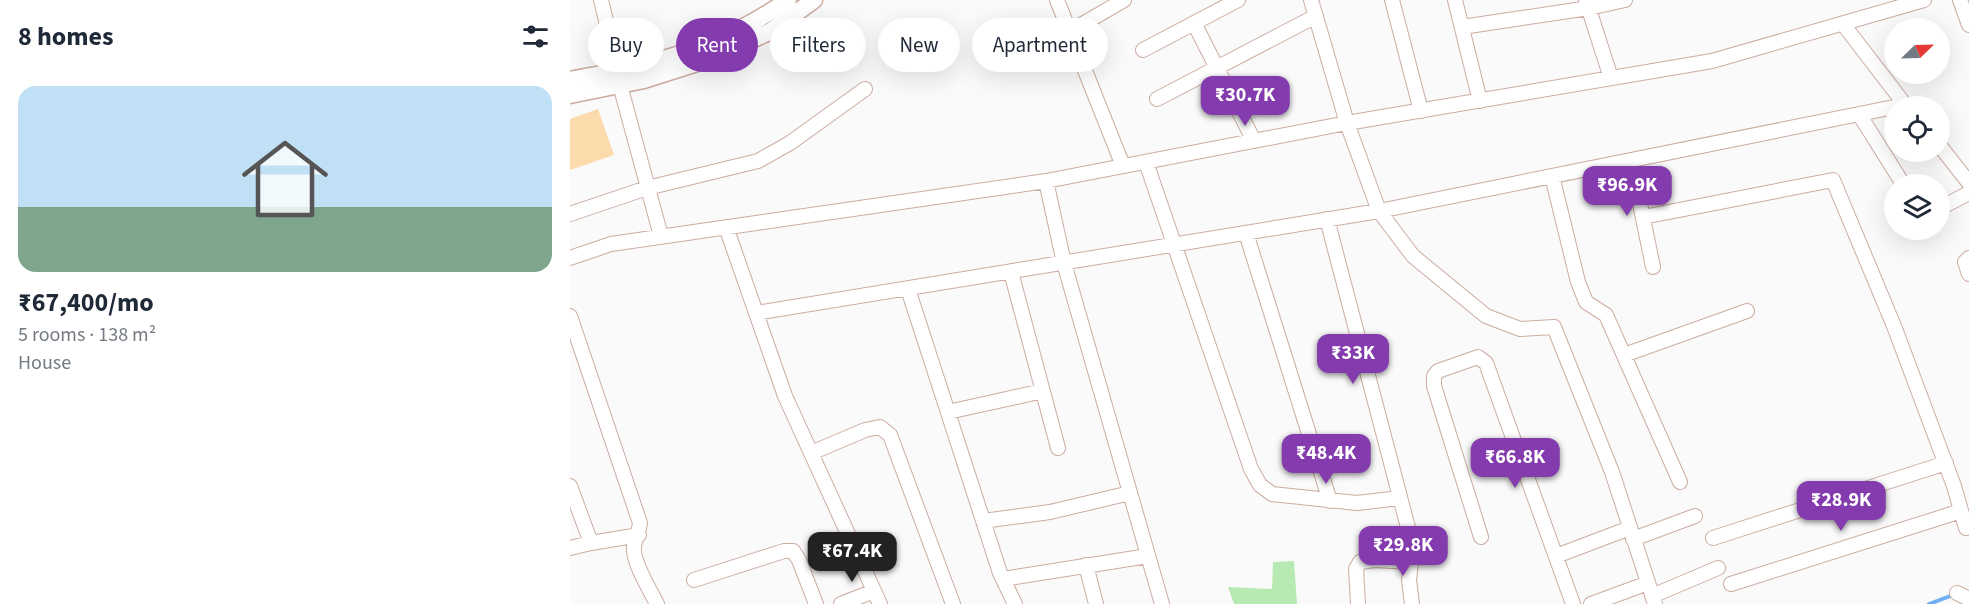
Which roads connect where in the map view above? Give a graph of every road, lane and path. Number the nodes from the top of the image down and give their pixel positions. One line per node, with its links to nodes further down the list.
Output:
1 (601, 0): 24 (street)
2 (788, 0): 24 (main road)
3 (814, 0): 24 (main road)
4 (1057, 0): 15 (street)
5 (1125, 0): 16 (street)
6 (1238, 0): 17 (street)
7 (1311, 0): 14 (street)
8 (1392, 0): 33 (street)
9 (1455, 0): 20 (street)
10 (1625, 0): 13 (street)
11 (1924, 0): 18 (street)
12 (1960, 0): 19 (street)
13 (1587, 4): 20 (street); 25 (street)
14 (1316, 16): 22 (street); 35 (street)
15 (1064, 18)
16 (1094, 18)
17 (1194, 23): 21 (street); 22 (street)
18 (1843, 24): 25 (street); 29 (street)
19 (1969, 25)
20 (1462, 27): 31 (street)
21 (1143, 50)
22 (1218, 68): 30 (street); 36 (street)
23 (1086, 72): 40 (street)
24 (619, 77): 26 (main road); 28 (main road); 45 (street)
25 (1611, 78): 31 (street)
26 (570, 80)
27 (865, 89): 45 (street)
28 (570, 95)
29 (1894, 96)
30 (1157, 99)
31 (1480, 101): 33 (street)
32 (1884, 109): 34 (street)
33 (1421, 111): 35 (street)
34 (1859, 114): 38 (street); 41 (street)
35 (1347, 123): 36 (street); 48 (street)
36 (1254, 141): 39 (street)
37 (1950, 159): 44 (street)
38 (1631, 160): 42 (street); 50 (street)
39 (1146, 162): 40 (street); 55 (street)
40 (1123, 166): 43 (street)
41 (1897, 174)
42 (1552, 176): 48 (street); 66 (street)
43 (1046, 181): 52 (street); 58 (street)
44 (1969, 183)
45 (648, 188): 49 (street); 54 (street)
46 (1969, 193): 47 (street)
47 (1950, 203)
48 (1378, 211): 51 (street); 81 (street)
49 (570, 214)
50 (1643, 217): 59 (street); 71 (street)
51 (1327, 219): 53 (street); 75 (street)
52 (726, 227): 54 (street); 64 (street)
53 (1246, 233): 55 (street); 76 (street)
54 (661, 236): 56 (street)
55 (1175, 244): 58 (street); 76 (street)
56 (570, 258)
57 (1969, 258): 61 (street)
58 (1064, 263): 60 (street); 74 (street)
59 (1653, 267)
60 (1011, 272): 62 (street); 67 (street)
61 (1969, 274)
62 (908, 289): 64 (street); 68 (street)
63 (1747, 311): 66 (street)
64 (756, 313): 70 (street)
65 (570, 318): 82 (street)
66 (1624, 355): 72 (street)
67 (1043, 391): 68 (street); 69 (street)
68 (948, 411): 79 (street)
69 (1058, 448)
70 (811, 453): 96 (street); 100 (street)
71 (1946, 463): 77 (street); 84 (street)
72 (1680, 482)
73 (570, 486): 85 (street)
74 (1130, 493): 79 (street); 87 (street)
75 (1400, 498): 76 (street); 89 (street)
76 (1330, 501)
77 (1961, 511): 80 (street); 94 (street)
78 (1695, 516): 81 (street)
79 (983, 521): 92 (street)
80 (1966, 528)
81 (1632, 533): 88 (street); 95 (street)
82 (639, 535): 85 (street); 97 (street)
83 (1481, 537): 88 (street)
84 (1713, 538)
85 (591, 543): 86 (street)
86 (570, 548)
87 (1148, 556): 90 (street); 103 (street)
88 (1556, 556): 106 (street)
89 (1411, 562): 104 (street); 105 (street)
90 (1086, 566): 92 (street); 102 (street)
91 (1718, 568): 95 (street)
92 (1003, 579): 101 (street)
93 (694, 580): 98 (street)
94 (1731, 584)
95 (1652, 595): 107 (street)
96 (877, 598): 99 (street)
97 (657, 604)
98 (816, 604)
99 (842, 604)
100 (953, 604)
101 (1015, 604)
102 (1096, 604)
103 (1162, 604)
104 (1358, 604)
105 (1412, 604)
106 (1573, 604)
107 (1591, 604)

